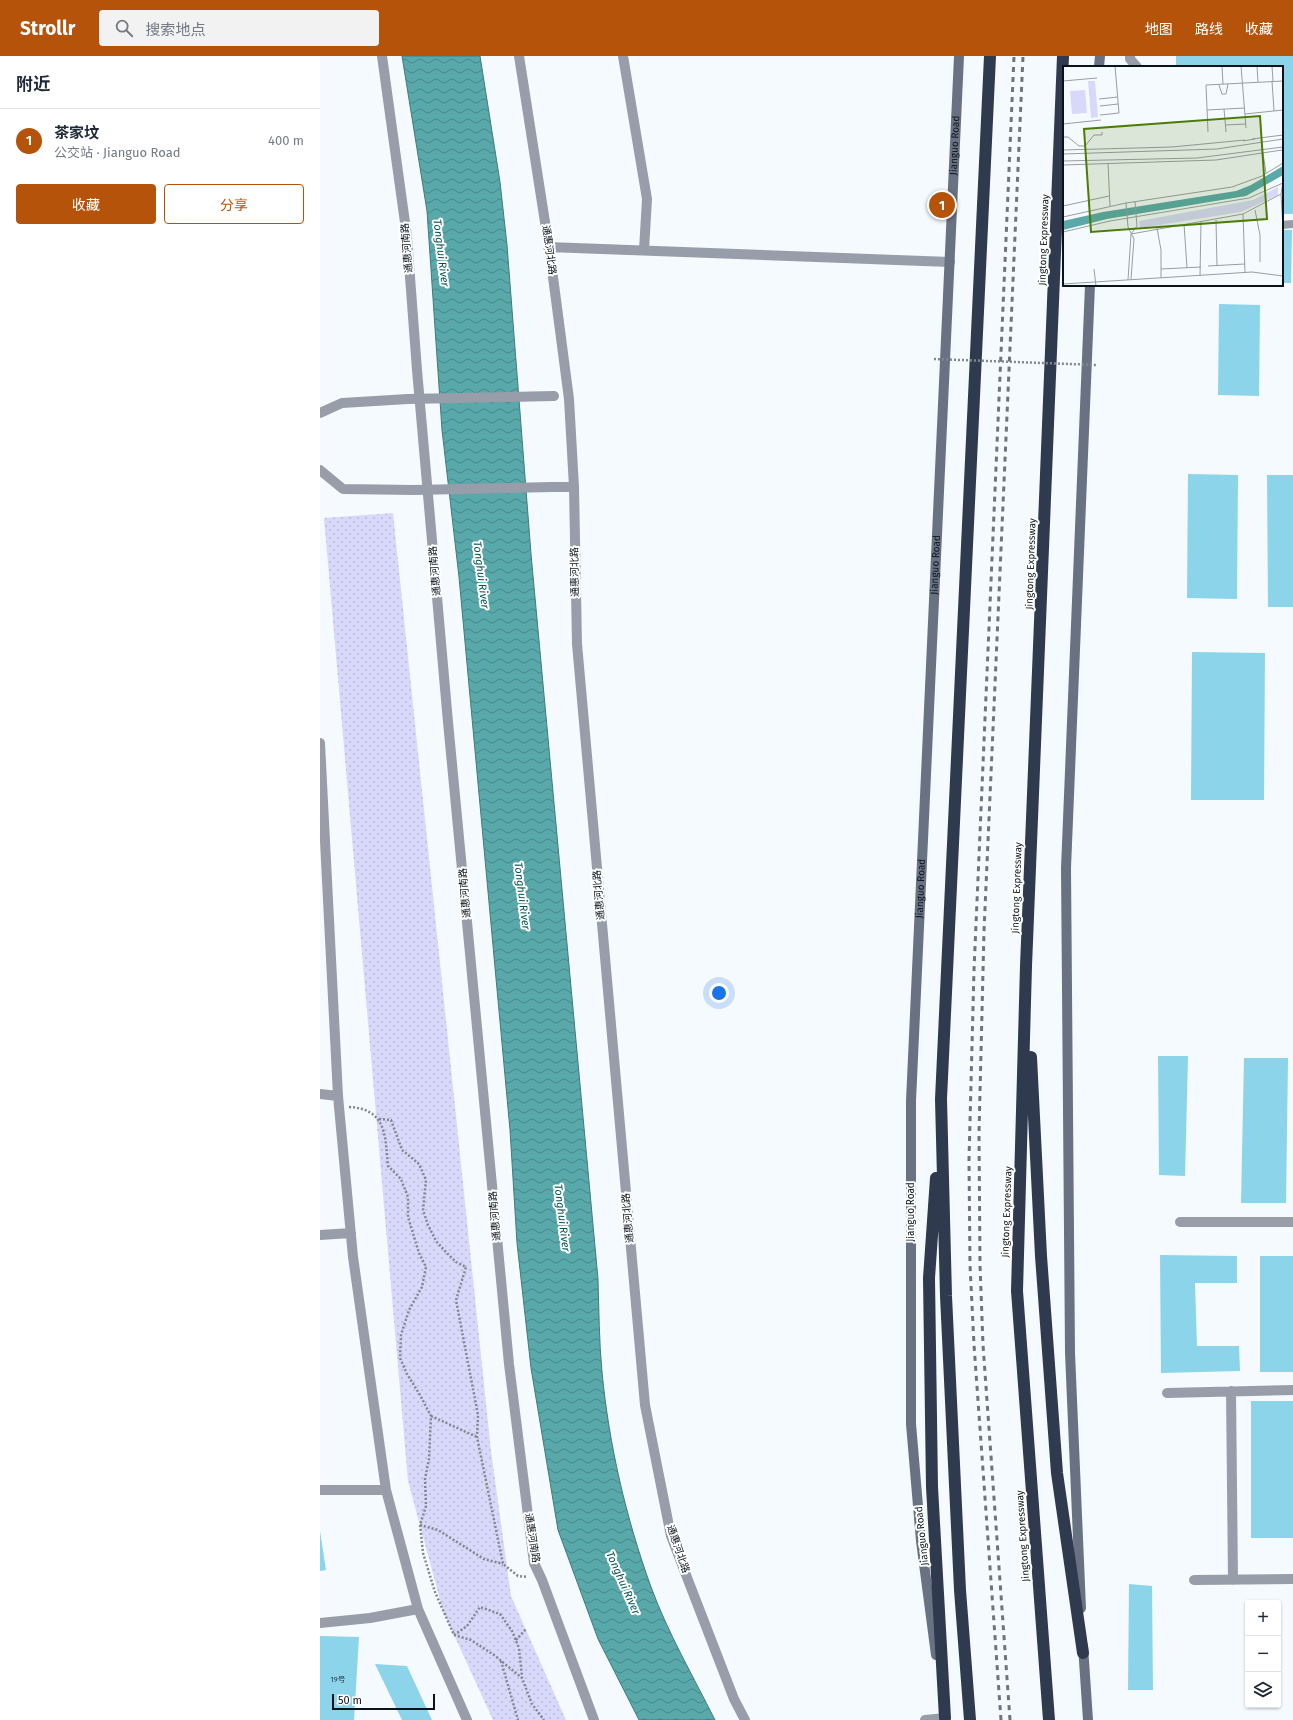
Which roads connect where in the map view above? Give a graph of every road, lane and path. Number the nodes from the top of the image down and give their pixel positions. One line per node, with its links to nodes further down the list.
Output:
1 (382, 56): 42 (street, 通惠河南路)
2 (518, 56): 11 (street, 通惠河北路)
3 (623, 56): 12 (street)
4 (959, 56): 13 (main road, Jianguo Road)
5 (990, 56): 25 (highway)
6 (1063, 56): 23 (highway, Jingtong Expressway)
7 (1130, 56): 8 (street)
8 (1136, 66)
9 (1293, 224): 10 (lane)
10 (1283, 225)
11 (548, 247): 12 (street); 17 (street, 通惠河北路)
12 (644, 250): 13 (street)
13 (950, 262): 53 (main road, Jianguo Road)
14 (1090, 286): 50 (main road)
15 (934, 359): 16 (path, bridge)
16 (1097, 365)
17 (569, 399): 18 (street, bridge); 20 (street, 通惠河北路)
18 (320, 413)
19 (320, 470): 20 (street, bridge)
20 (574, 487): 58 (street, 通惠河北路)
21 (320, 743): 22 (street)
22 (325, 934): 26 (street)
23 (1026, 966): 50 (highway); 61 (highway, Jingtong Expressway)
24 (320, 1094): 26 (street)
25 (941, 1099): 53 (highway); 60 (highway)
26 (338, 1101): 27 (path); 30 (street)
27 (380, 1118): 35 (path); 36 (path)
28 (1180, 1222): 29 (street)
29 (1293, 1222)
30 (351, 1232): 31 (street); 38 (street)
31 (320, 1235)
32 (1293, 1390): 33 (street)
33 (1231, 1392): 34 (street); 44 (street)
34 (1167, 1393)
35 (431, 1416): 36 (path); 39 (path)
36 (477, 1437): 40 (path)
37 (320, 1490): 38 (street)
38 (386, 1490): 45 (street)
39 (420, 1525): 40 (path); 48 (path)
40 (503, 1564): 42 (path)
41 (1293, 1579): 44 (street)
42 (542, 1580): 57 (street, 通惠河南路)
43 (1194, 1580): 44 (street)
44 (1233, 1580)
45 (418, 1609): 46 (street); 54 (street)
46 (320, 1623)
47 (526, 1629): 49 (path)
48 (454, 1635): 49 (path); 51 (path)
49 (516, 1640): 52 (path)
50 (1083, 1653): 62 (main road)
51 (500, 1660): 52 (path); 55 (path)
52 (522, 1678): 56 (path)
53 (945, 1719): 59 (street)
54 (467, 1720)
55 (518, 1720)
56 (544, 1720)
57 (594, 1720)
58 (745, 1720)
59 (925, 1720)
60 (970, 1720)
61 (1049, 1720)
62 (1088, 1720)

